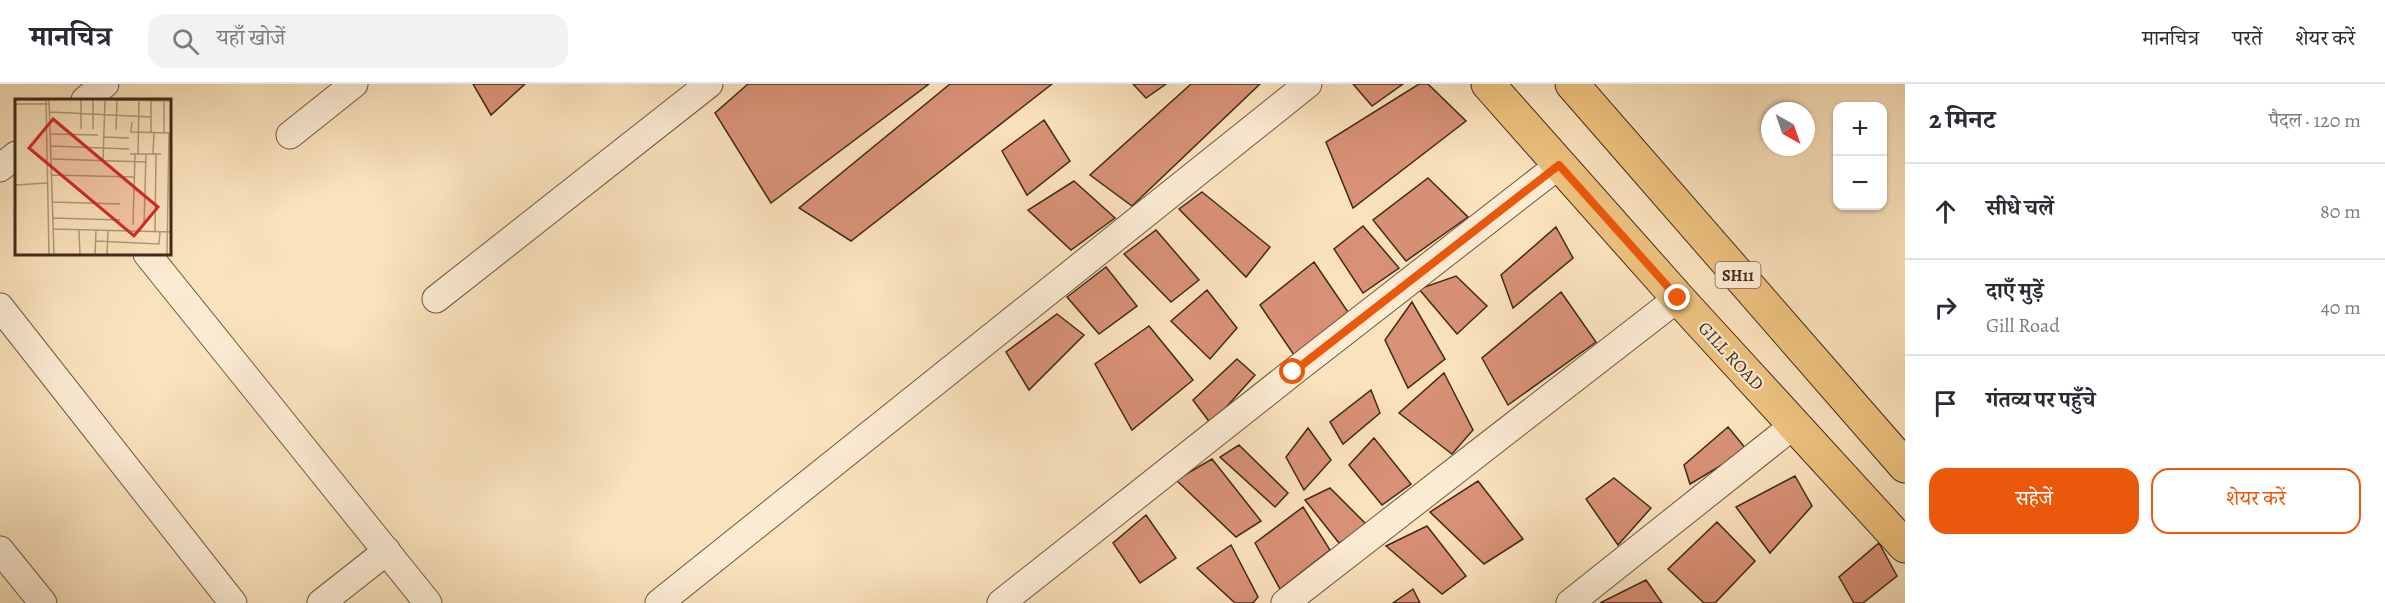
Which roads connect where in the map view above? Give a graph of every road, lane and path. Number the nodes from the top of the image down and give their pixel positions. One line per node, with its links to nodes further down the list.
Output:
1 (105, 84): 7 (street)
2 (354, 84): 8 (street)
3 (709, 84): 14 (street)
4 (1308, 84): 25 (street)
5 (1488, 84): 10 (main road, GILL ROAD)
6 (1572, 84): 17 (main road, SH11)
7 (85, 99)
8 (290, 135)
9 (15, 156): 11 (street)
10 (1559, 165): 13 (main road, GILL ROAD); 26 (street)
11 (0, 168)
12 (148, 255): 20 (street)
13 (1678, 298): 16 (main road, GILL ROAD); 27 (street)
14 (436, 300)
15 (0, 307): 22 (street)
16 (1794, 425): 18 (main road, GILL ROAD); 28 (street)
17 (1905, 466)
18 (1905, 546)
19 (0, 550): 21 (street)
20 (387, 551): 23 (street); 24 (street)
21 (43, 603)
22 (233, 603)
23 (321, 603)
24 (428, 603)
25 (659, 603)
26 (1001, 603)
27 (1285, 603)
28 (1570, 603)

